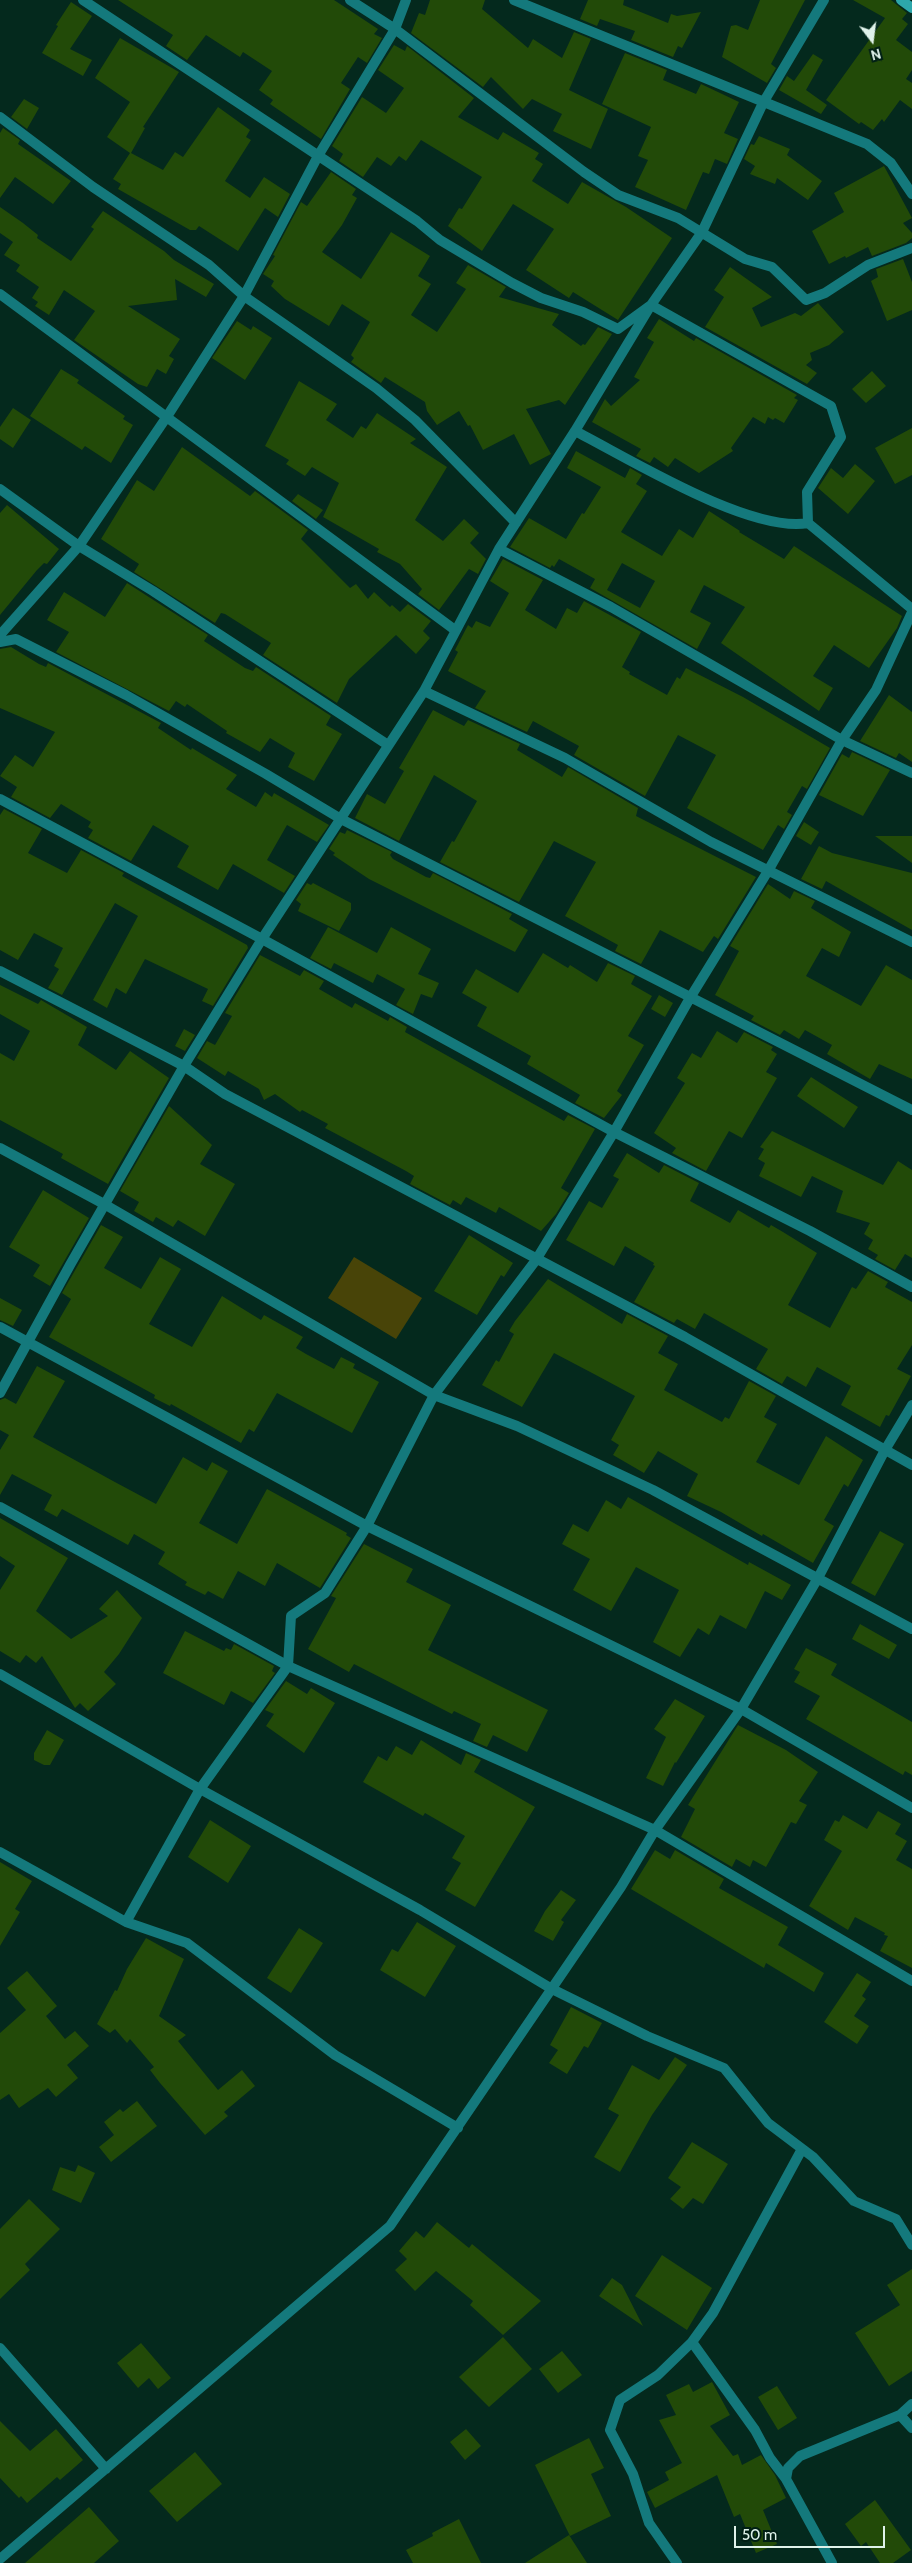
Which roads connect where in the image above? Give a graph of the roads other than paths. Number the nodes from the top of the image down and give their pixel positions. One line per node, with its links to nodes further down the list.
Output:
1 (83, 0): 11 (street)
2 (350, 0): 8 (street)
3 (406, 0): 8 (street)
4 (514, 0): 9 (street)
5 (824, 0): 9 (street)
6 (902, 0): 7 (main road)
7 (912, 8)
8 (395, 29): 11 (street); 13 (street)
9 (763, 103): 12 (street); 13 (street)
10 (0, 117): 16 (street)
11 (318, 156): 16 (street); 17 (street)
12 (912, 194)
13 (702, 232): 14 (street); 17 (street)
14 (912, 248)
15 (0, 294): 18 (street)
16 (244, 296): 18 (street); 21 (street)
17 (651, 305): 19 (street); 22 (street)
18 (168, 416): 23 (street); 26 (street)
19 (575, 431): 21 (street); 22 (street)
20 (0, 489): 23 (street)
21 (516, 523): 24 (street)
22 (808, 523): 25 (street)
23 (79, 546): 27 (street); 31 (street)
24 (499, 549): 26 (street); 30 (street)
25 (912, 611): 30 (street)
26 (455, 630): 29 (street)
27 (0, 636)
28 (0, 642): 34 (street)
29 (424, 692): 31 (street); 35 (street)
30 (842, 740): 32 (street); 35 (street)
31 (388, 744): 34 (street)
32 (912, 773)
33 (0, 799): 36 (street)
34 (341, 820): 36 (street); 39 (street)
35 (768, 871): 37 (street); 39 (street)
36 (262, 939): 40 (street); 42 (street)
37 (912, 942)
38 (0, 971): 40 (street)
39 (690, 998): 41 (street); 42 (street)
40 (184, 1066): 44 (street); 45 (street)
41 (912, 1110)
42 (614, 1132): 45 (street); 46 (street)
43 (0, 1148): 44 (street)
44 (104, 1204): 48 (street); 50 (street)
45 (536, 1260): 50 (street); 52 (street)
46 (912, 1287)
47 (0, 1327): 48 (street)
48 (29, 1343): 49 (street); 55 (street)
49 (0, 1393)
50 (434, 1395): 55 (street); 56 (street)
51 (912, 1405): 52 (street)
52 (885, 1450): 53 (street); 56 (street)
53 (912, 1465)
54 (0, 1507): 58 (street)
55 (367, 1526): 58 (street); 60 (street)
56 (818, 1578): 57 (street); 60 (street)
57 (912, 1629)
58 (288, 1666): 61 (street); 63 (street)
59 (0, 1674): 61 (street)
60 (741, 1709): 62 (street); 63 (street)
61 (200, 1789): 65 (street); 67 (street)
62 (912, 1808)
63 (655, 1830): 66 (street); 67 (street)
64 (0, 1852): 65 (street)
65 (126, 1922): 68 (street)
66 (912, 1981)
67 (552, 1989): 68 (street); 69 (street)
68 (458, 2128): 76 (street)
69 (802, 2149): 70 (street); 71 (street)
70 (912, 2245)
71 (692, 2342): 77 (street); 79 (street)
72 (0, 2348): 76 (street)
73 (912, 2404): 74 (street)
74 (900, 2415): 75 (street); 77 (street)
75 (912, 2428)
76 (106, 2469): 78 (street)
77 (786, 2479): 80 (street)
78 (1, 2556)
79 (677, 2563)
80 (832, 2563)

